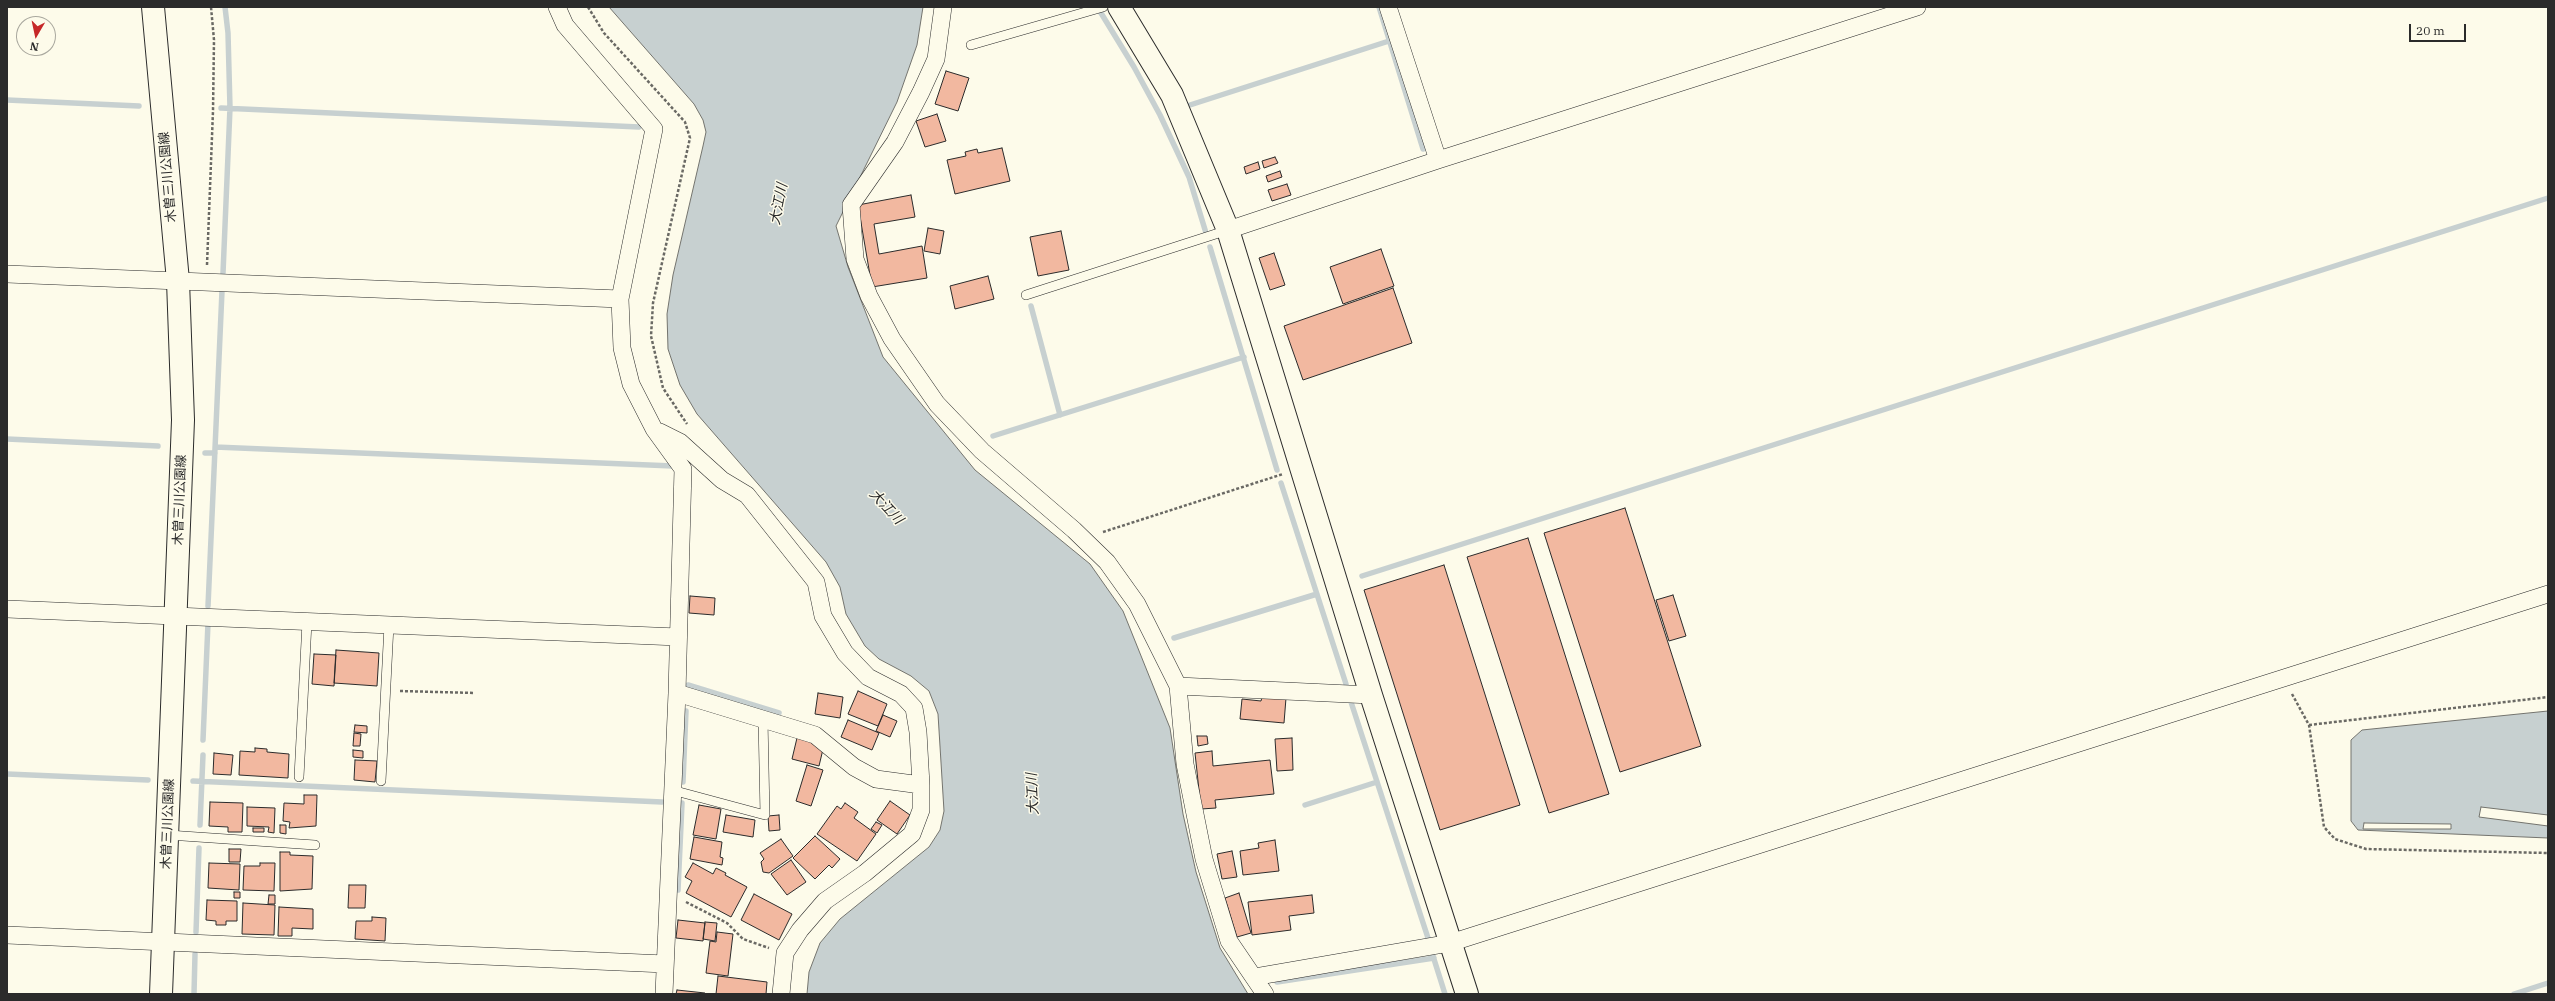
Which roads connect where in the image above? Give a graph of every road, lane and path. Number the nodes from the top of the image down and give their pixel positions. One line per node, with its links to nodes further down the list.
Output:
1 (153, 7): 14 (street, 木曽三川公園線)
2 (211, 7): 15 (path)
3 (557, 7): 17 (street)
4 (588, 7): 19 (path)
5 (944, 7): 29 (street)
6 (1103, 7): 10 (lane)
7 (1119, 7): 12 (street)
8 (1388, 7): 11 (street)
9 (1917, 7): 11 (street)
10 (971, 45)
11 (1438, 160): 12 (street)
12 (1228, 230): 16 (lane); 20 (street)
13 (7, 274): 14 (street)
14 (178, 281): 15 (street); 24 (street, 木曽三川公園線)
15 (206, 282): 17 (street)
16 (1026, 295)
17 (620, 299): 18 (street)
18 (654, 429): 27 (street); 39 (street)
19 (691, 430)
20 (1300, 468): 21 (path); 33 (street)
21 (1103, 532)
22 (2548, 594): 28 (street)
23 (7, 609): 24 (street)
24 (176, 617): 25 (street); 41 (street, 木曽三川公園線)
25 (307, 622): 26 (street); 37 (lane)
26 (389, 625): 27 (street); 30 (lane)
27 (678, 637): 32 (street)
28 (2284, 678): 36 (path); 47 (street)
29 (1178, 686): 33 (street); 50 (street)
30 (385, 690): 31 (path); 38 (lane)
31 (475, 693)
32 (677, 693): 35 (street); 40 (street)
33 (1371, 695): 47 (street)
34 (2548, 697): 36 (path)
35 (763, 719): 39 (street); 40 (lane)
36 (2309, 725): 43 (path)
37 (299, 777)
38 (381, 780)
39 (921, 785): 48 (street)
40 (672, 790): 44 (street)
41 (168, 835): 42 (lane); 46 (street, 木曽三川公園線)
42 (315, 845)
43 (2548, 853)
44 (668, 893): 48 (path); 49 (street)
45 (7, 935): 46 (street)
46 (164, 942): 49 (street); 51 (street, 木曽三川公園線)
47 (1450, 943): 50 (street); 55 (street)
48 (785, 953): 53 (street)
49 (665, 964): 52 (street)
50 (1254, 977): 54 (street)
51 (161, 994)
52 (664, 994)
53 (781, 994)
54 (1265, 994)
55 (1467, 994)

